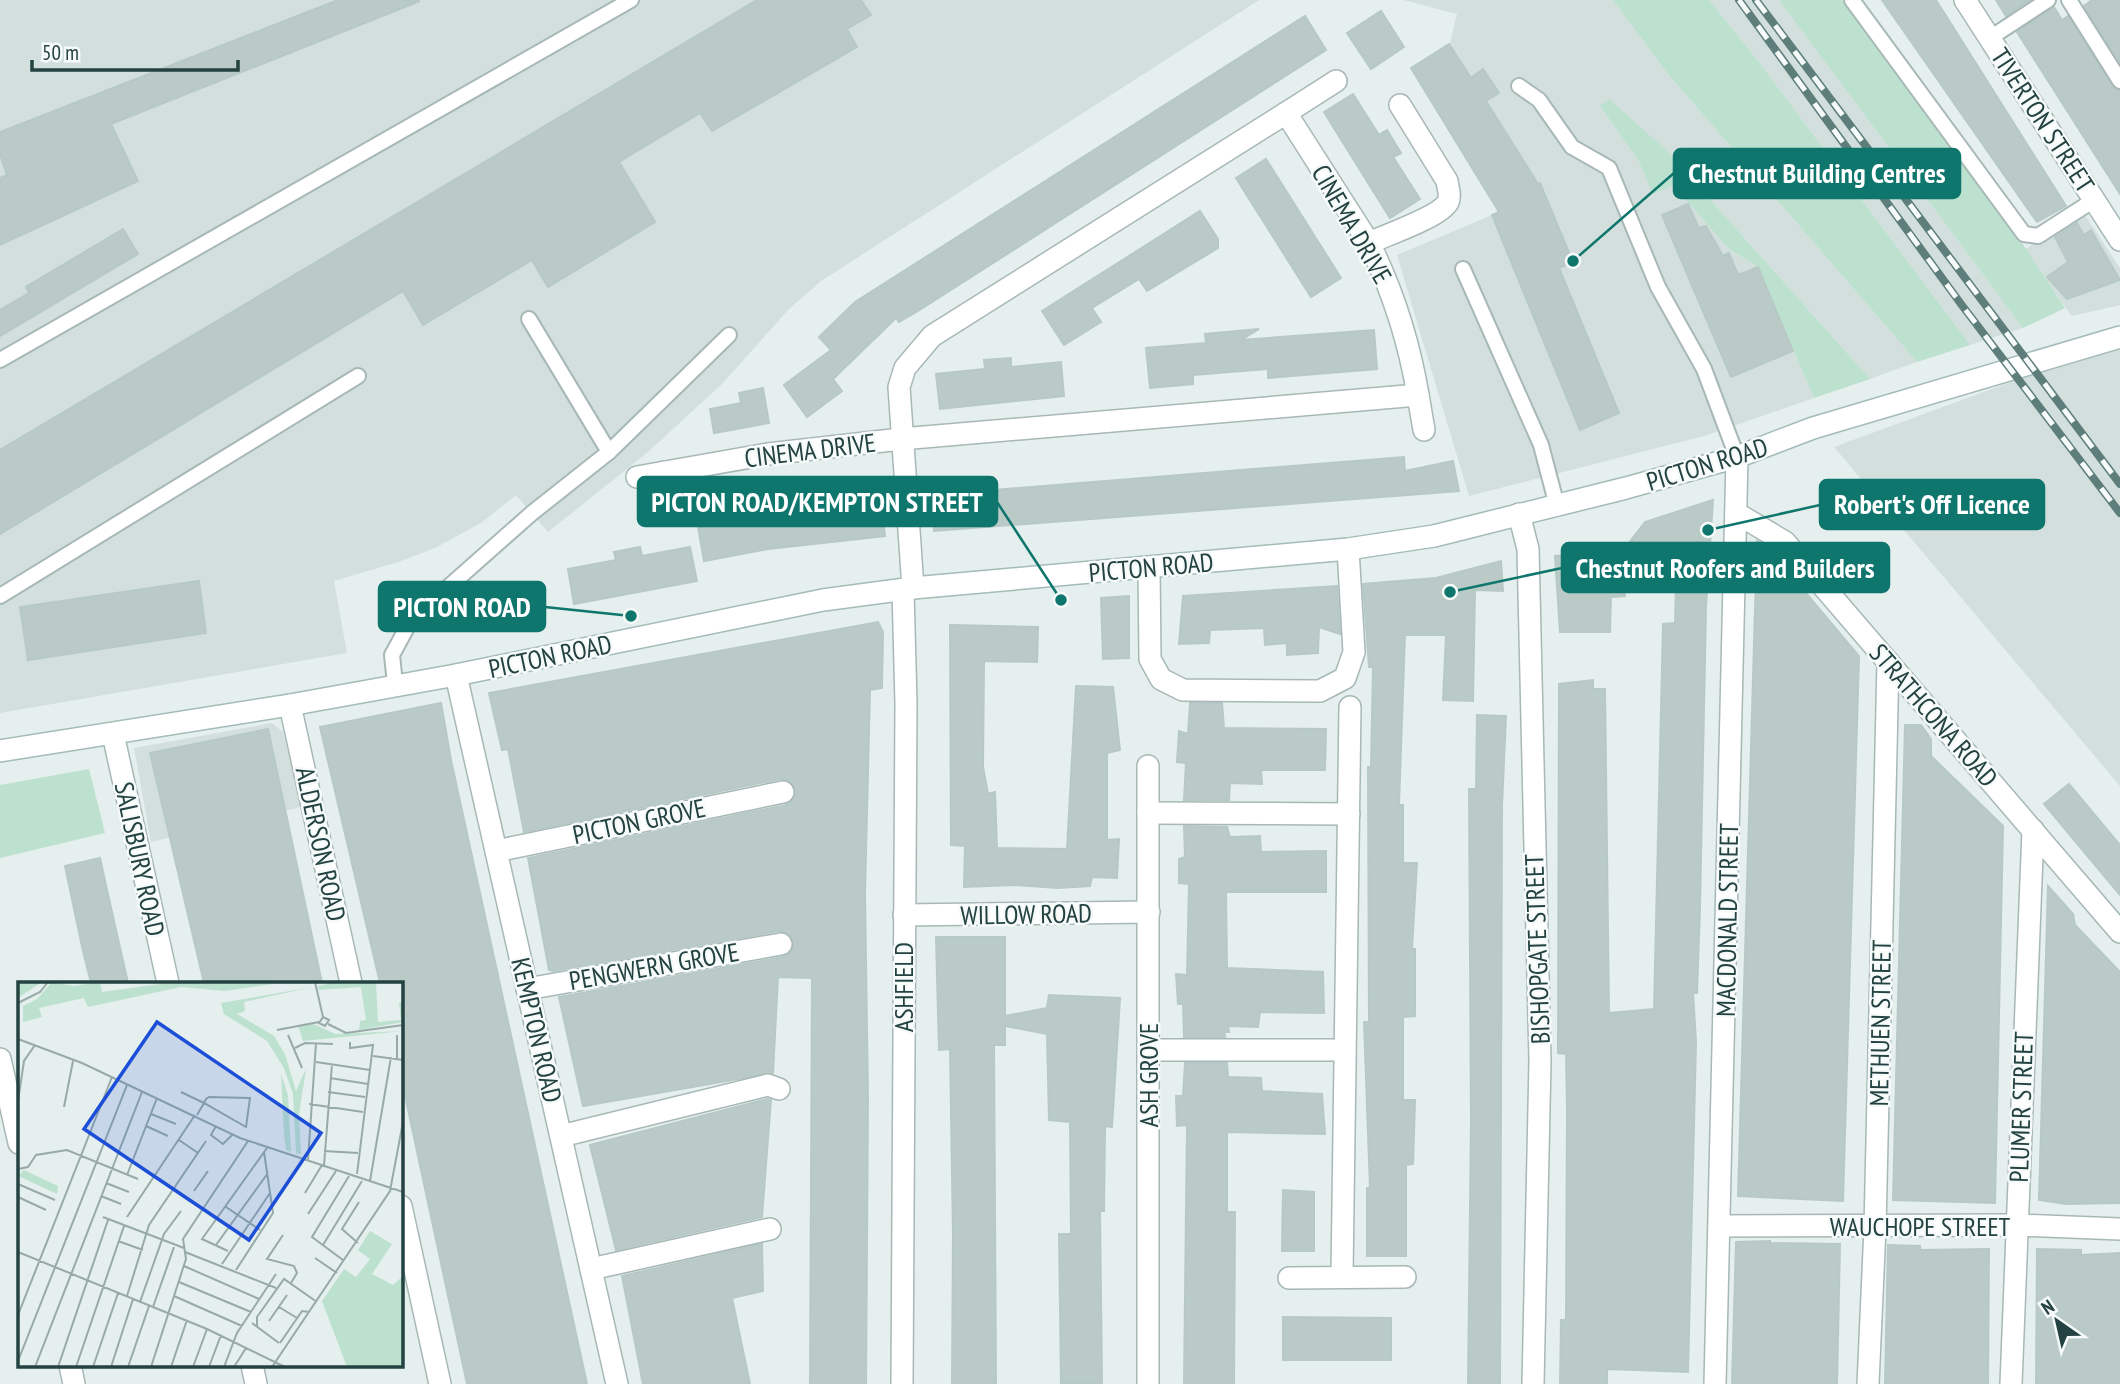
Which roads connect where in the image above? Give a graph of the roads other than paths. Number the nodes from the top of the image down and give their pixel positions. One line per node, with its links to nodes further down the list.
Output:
1 (631, 0): 19 (lane)
2 (1852, 0): 12 (lane)
3 (1965, 0): 6 (street, TIVERTON STREET)
4 (2048, 0): 6 (lane)
5 (2076, 2): 8 (lane)
6 (1990, 38): 12 (street, TIVERTON STREET)
7 (1336, 81): 11 (street)
8 (2120, 81)
9 (1519, 86): 25 (lane)
10 (1400, 105): 14 (street)
11 (1286, 113): 14 (street, CINEMA DRIVE); 23 (street, CINEMA DRIVE)
12 (2094, 200): 13 (street, TIVERTON STREET)
13 (2119, 237)
14 (1369, 243): 21 (street, CINEMA DRIVE)
15 (1464, 269): 28 (lane)
16 (529, 319): 24 (lane)
17 (730, 335): 24 (lane)
18 (2120, 337): 25 (street, PICTON ROAD)
19 (0, 360)
20 (358, 376): 35 (lane)
21 (1418, 395): 22 (street); 23 (street, CINEMA DRIVE)
22 (1424, 430)
23 (901, 439): 26 (street, CINEMA DRIVE); 34 (street, CINEMA DRIVE)
24 (609, 452): 38 (lane)
25 (1737, 457): 28 (street, PICTON ROAD); 29 (street, MACDONALD STREET)
26 (664, 472): 27 (street, CINEMA DRIVE); 31 (street)
27 (637, 477)
28 (1557, 506): 30 (street, PICTON ROAD)
29 (1736, 513): 36 (street, STRATHCONA ROAD); 64 (street, MACDONALD STREET)
30 (1519, 514): 32 (street, PICTON ROAD); 80 (street, BISHOPGATE STREET)
31 (672, 515)
32 (1348, 549): 33 (street, PICTON ROAD); 33 (street)
33 (1149, 567): 34 (street, PICTON ROAD)
34 (908, 589): 37 (street, PICTON ROAD); 50 (street, ASHFIELD)
35 (0, 596)
36 (1888, 662): 47 (street, STRATHCONA ROAD); 65 (street, METHUEN STREET)
37 (456, 675): 38 (street, PICTON ROAD); 48 (street, KEMPTON ROAD)
38 (396, 684): 39 (street, PICTON ROAD)
39 (290, 705): 41 (street, PICTON ROAD); 54 (street, ALDERSON ROAD)
40 (1350, 707): 46 (street)
41 (113, 734): 42 (street, PICTON ROAD); 53 (street, SALISBURY ROAD)
42 (0, 751)
43 (1148, 766): 45 (street, ASH GROVE)
44 (783, 792): 48 (street, PICTON GROVE)
45 (1148, 813): 46 (street); 49 (street, ASH GROVE)
46 (1349, 814): 57 (street)
47 (2033, 830): 51 (street, STRATHCONA ROAD); 63 (street, PLUMER STREET)
48 (496, 851): 55 (street, KEMPTON ROAD)
49 (1149, 912): 50 (street, WILLOW ROAD); 56 (street, ASH GROVE)
50 (904, 915): 78 (street, ASHFIELD)
51 (2120, 932)
52 (781, 944): 55 (street, PENGWERN GROVE)
53 (167, 982)
54 (351, 982)
55 (527, 989): 60 (street, KEMPTON ROAD)
56 (1148, 1050): 57 (street); 79 (street, ASH GROVE)
57 (1344, 1050): 69 (street)
58 (0, 1059): 61 (street)
59 (779, 1089): 60 (street)
60 (561, 1136): 68 (street, KEMPTON ROAD)
61 (18, 1139)
62 (402, 1211): 76 (street)
63 (2016, 1225): 65 (street, WAUCHOPE STREET); 66 (street, WAUCHOPE STREET); 83 (street, PLUMER STREET)
64 (1721, 1226): 65 (street, WAUCHOPE STREET); 81 (street, MACDONALD STREET)
65 (1875, 1228): 82 (street, METHUEN STREET)
66 (2120, 1228)
67 (770, 1229): 68 (street)
68 (591, 1269): 77 (street, KEMPTON ROAD)
69 (1342, 1275): 70 (street); 71 (street)
70 (1405, 1277)
71 (1289, 1278)
72 (70, 1366): 74 (street)
73 (252, 1366): 75 (street)
74 (74, 1384)
75 (257, 1384)
76 (440, 1384)
77 (617, 1384)
78 (902, 1384)
79 (1148, 1384)
80 (1533, 1384)
81 (1715, 1384)
82 (1868, 1384)
83 (2011, 1384)

